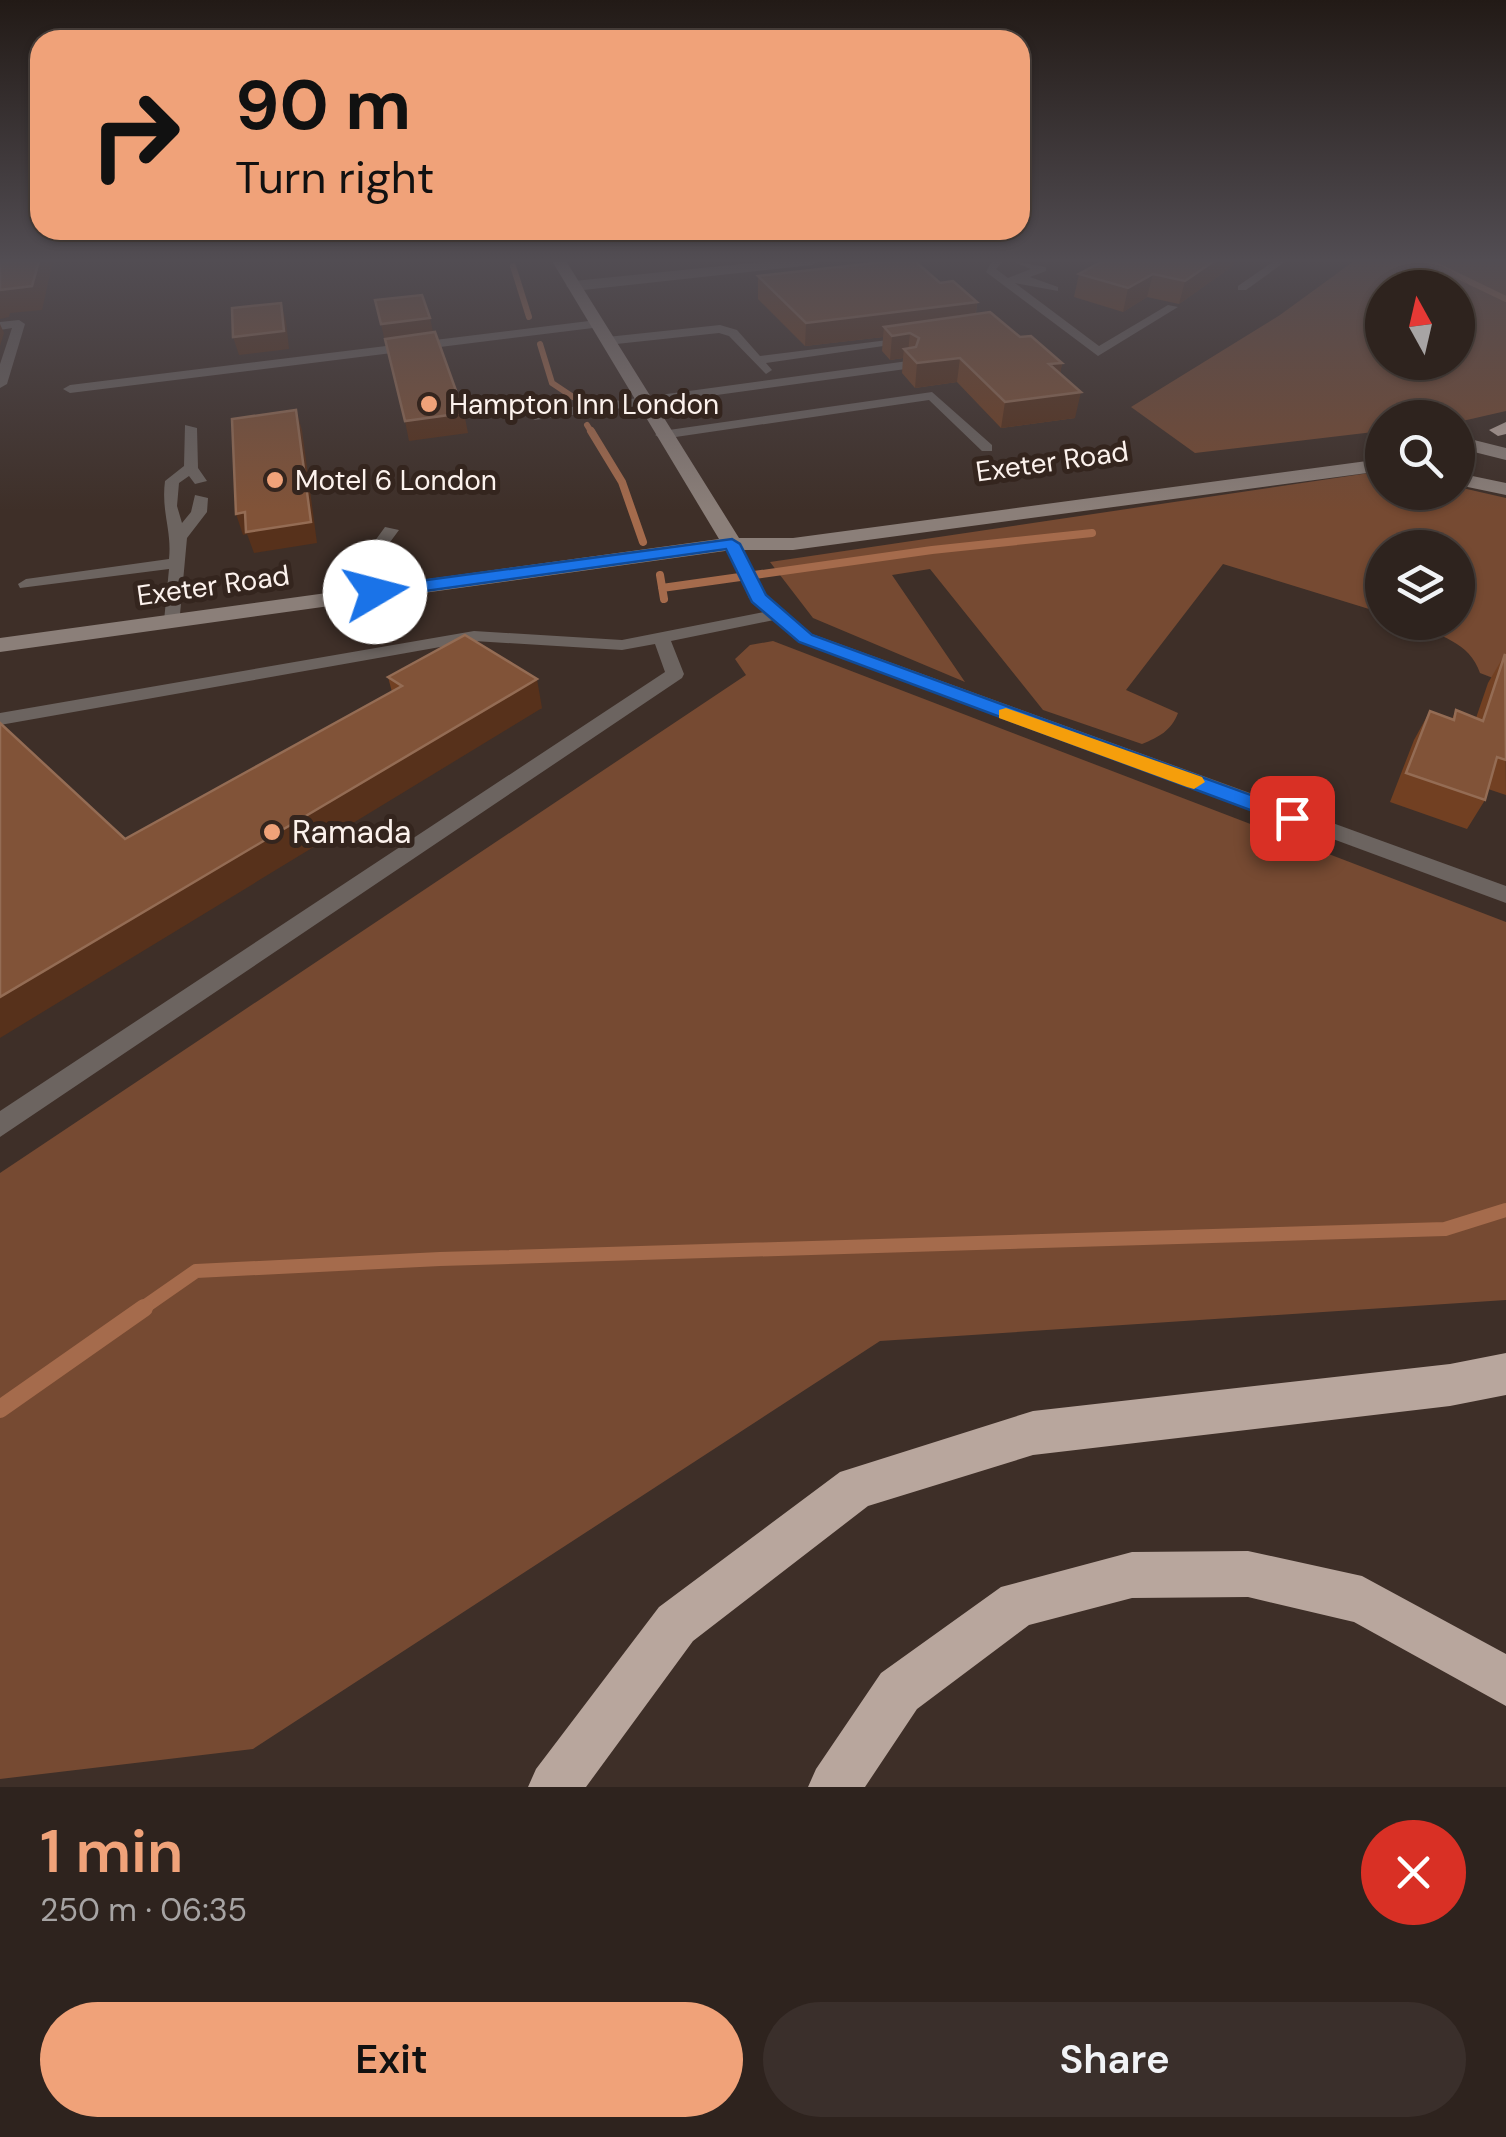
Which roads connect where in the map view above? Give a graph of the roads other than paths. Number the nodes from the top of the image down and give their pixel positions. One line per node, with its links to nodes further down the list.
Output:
1 (13, 344): 11 (lane)
2 (486, 344): 13 (lane)
3 (609, 344): 14 (street)
4 (743, 344): 8 (lane)
5 (881, 344): 8 (lane)
6 (1090, 344): 7 (lane)
7 (1111, 344)
8 (757, 360): 10 (lane)
9 (908, 365): 12 (lane)
10 (777, 382): 12 (lane); 14 (lane)
11 (0, 384)
12 (897, 384): 18 (lane); 21 (lane)
13 (70, 389)
14 (642, 402): 15 (lane); 18 (street)
15 (535, 416)
16 (190, 428): 25 (lane)
17 (1502, 429): 19 (street)
18 (662, 435): 30 (street)
19 (1475, 435)
20 (1475, 444): 23 (street)
21 (987, 448)
22 (1365, 448): 30 (street, Exeter Road)
23 (1506, 454)
24 (1365, 467): 30 (street, Exeter Road)
25 (192, 468): 29 (lane); 29 (lane)
26 (1475, 483): 27 (street)
27 (1506, 489)
28 (391, 530): 33 (lane)
29 (179, 538): 31 (lane)
30 (732, 544): 33 (street, Exeter Road); 34 (lane)
31 (177, 562): 32 (lane); 35 (lane)
32 (26, 584)
33 (375, 592): 35 (street, Exeter Road)
34 (775, 615): 36 (lane); 39 (lane)
35 (173, 620): 37 (street, Exeter Road)
36 (662, 637): 38 (lane); 40 (lane)
37 (0, 645)
38 (0, 719)
39 (1506, 895)
40 (0, 1125)
41 (1506, 1374): 43 (highway)
42 (1506, 1681): 44 (highway)
43 (554, 1787)
44 (834, 1787)

